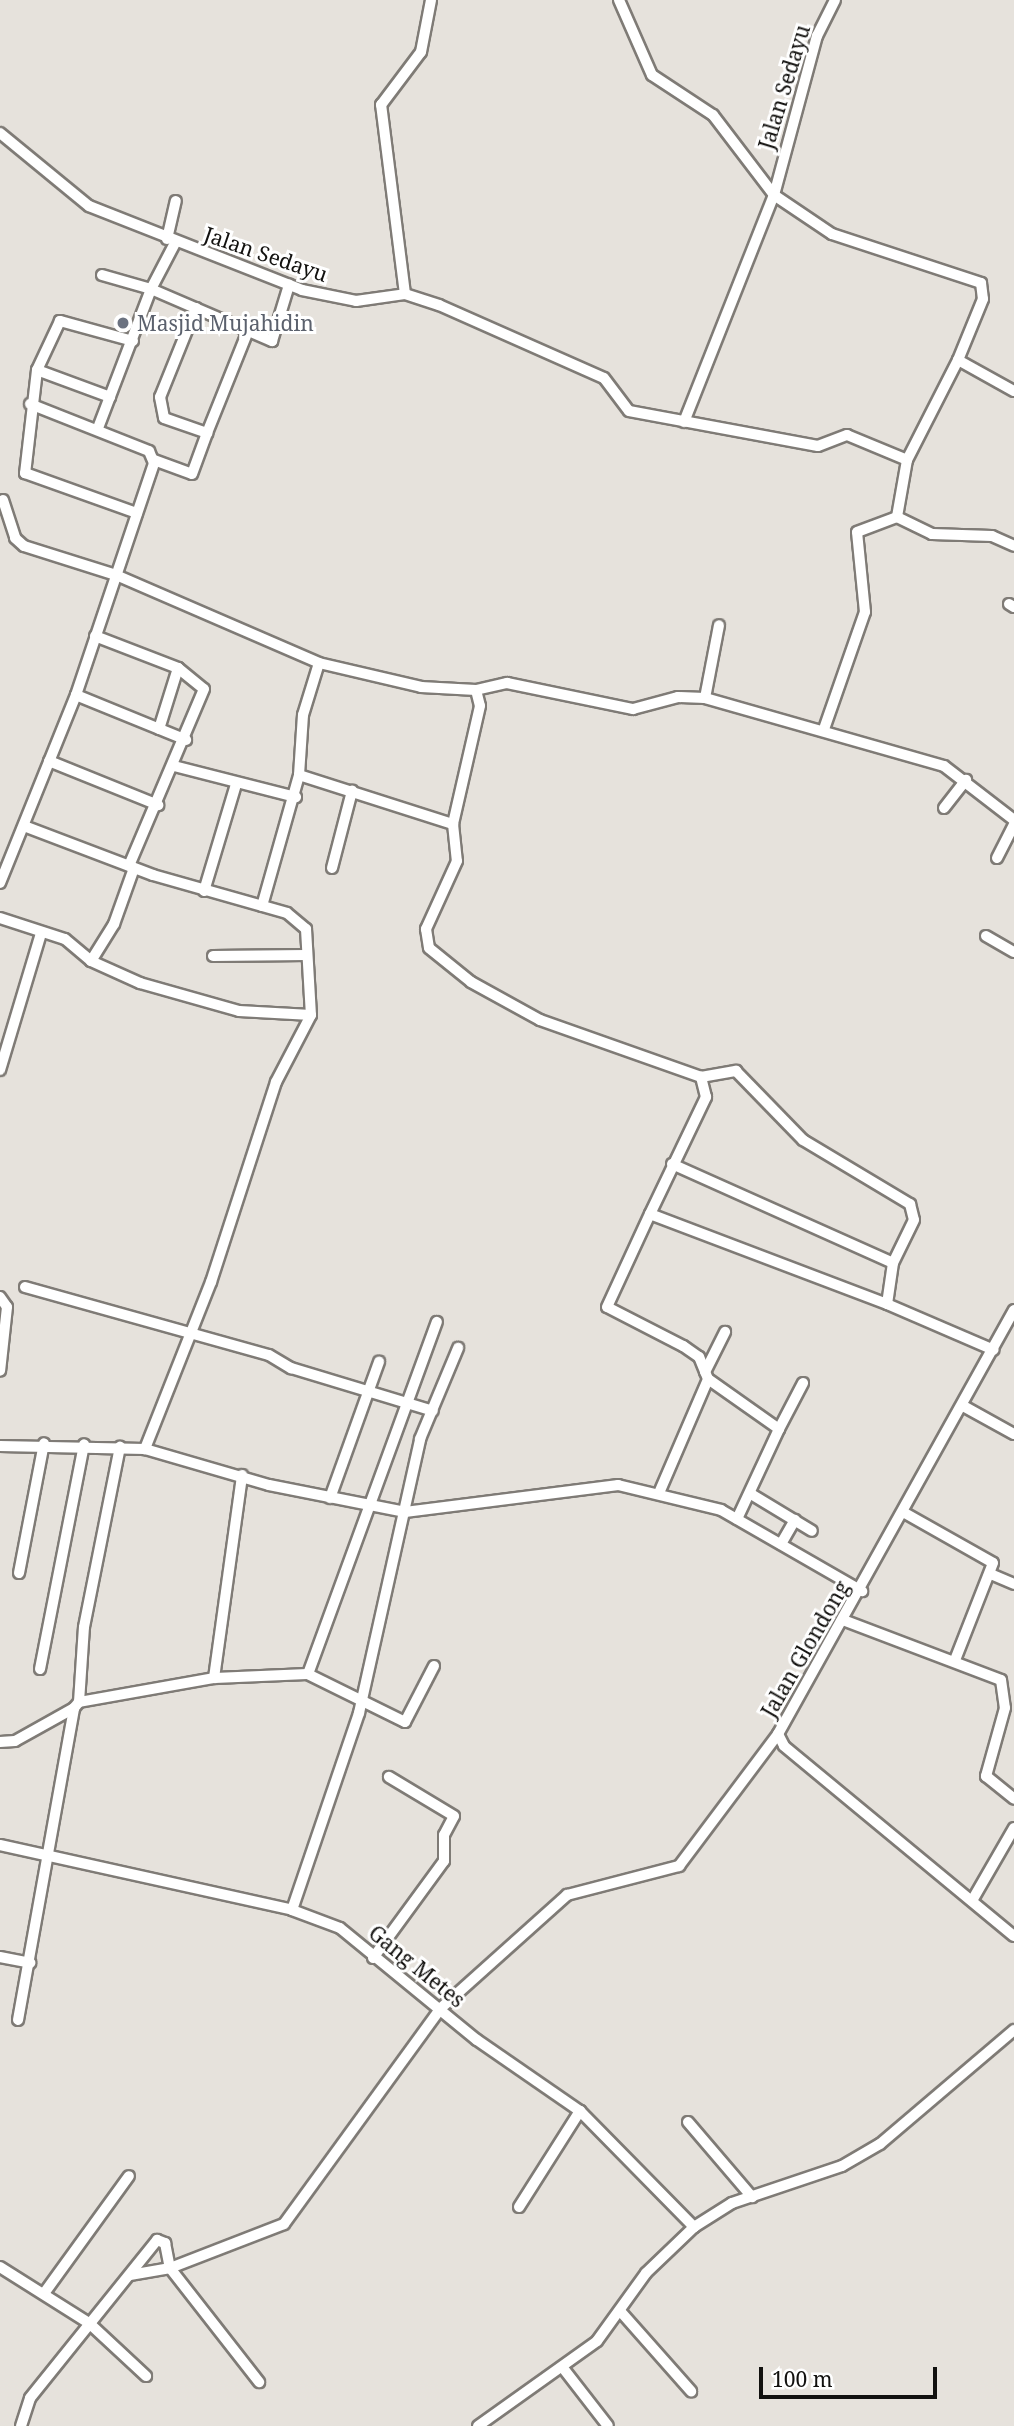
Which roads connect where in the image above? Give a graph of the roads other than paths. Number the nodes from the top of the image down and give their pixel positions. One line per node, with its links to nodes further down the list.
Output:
1 (431, 0): 11 (street)
2 (619, 0): 5 (street)
3 (835, 0): 5 (street, Jalan Sedayu)
4 (0, 133): 7 (street, Jalan Sedayu)
5 (774, 195): 15 (street); 20 (street, Jalan Sedayu)
6 (176, 201): 7 (street)
7 (171, 241): 9 (street, Jalan Sedayu); 10 (street)
8 (102, 275): 10 (street)
9 (289, 285): 11 (street, Jalan Sedayu); 13 (street)
10 (151, 289): 12 (street); 14 (street)
11 (405, 295): 20 (street, Jalan Sedayu)
12 (196, 308): 13 (street); 22 (street)
13 (248, 331): 22 (street)
14 (133, 341): 16 (street); 18 (street)
15 (958, 360): 17 (street); 24 (street)
16 (37, 370): 18 (street); 19 (street)
17 (1014, 391)
18 (110, 397): 21 (street)
19 (30, 404): 21 (street); 26 (street)
20 (684, 422): 24 (street, Jalan Sedayu)
21 (98, 428): 23 (street)
22 (207, 433): 23 (street)
23 (155, 460): 26 (street)
24 (907, 460): 27 (street)
25 (3, 500): 29 (street)
26 (138, 513): 29 (street)
27 (897, 517): 28 (street); 38 (street)
28 (1014, 546)
29 (116, 575): 31 (street); 32 (street)
30 (719, 625): 36 (street)
31 (96, 636): 33 (street); 35 (street)
32 (319, 663): 34 (street); 42 (street)
33 (178, 668): 37 (street); 39 (street)
34 (476, 690): 36 (street); 50 (street)
35 (76, 695): 37 (street); 40 (street)
36 (705, 698): 38 (street)
37 (159, 729): 39 (street)
38 (824, 729): 43 (street)
39 (186, 740): 41 (street)
40 (49, 761): 47 (street); 51 (street)
41 (174, 766): 44 (street); 47 (street)
42 (299, 775): 45 (street); 46 (street)
43 (966, 780): 48 (street); 49 (street)
44 (236, 784): 46 (street); 56 (street)
45 (352, 791): 50 (street); 54 (street)
46 (296, 797): 57 (street)
47 (158, 805): 53 (street)
48 (944, 808)
49 (1014, 822): 52 (street)
50 (453, 824): 67 (street)
51 (24, 826): 53 (street); 55 (street)
52 (997, 858)
53 (132, 867): 56 (street); 64 (street)
54 (332, 869)
55 (0, 883)
56 (204, 891): 57 (street)
57 (262, 906): 62 (street)
58 (0, 918): 59 (street)
59 (41, 933): 64 (street); 66 (street)
60 (986, 936): 61 (street)
61 (1014, 952)
62 (306, 955): 63 (street); 65 (street)
63 (214, 956)
64 (91, 961): 65 (street)
65 (311, 1015): 76 (street)
66 (0, 1070)
67 (701, 1077): 68 (street); 70 (street)
68 (672, 1164): 69 (street); 70 (street)
69 (650, 1214): 73 (street); 82 (street)
70 (893, 1263): 73 (street)
71 (24, 1287): 76 (street)
72 (0, 1297): 81 (street)
73 (887, 1304): 79 (street)
74 (1014, 1310): 79 (street, Jalan Glondong)
75 (437, 1322): 85 (street)
76 (187, 1331): 84 (street); 94 (street)
77 (725, 1332): 82 (street)
78 (458, 1348): 87 (street)
79 (994, 1350): 86 (street, Jalan Glondong)
80 (379, 1362): 84 (street)
81 (0, 1371)
82 (707, 1375): 88 (street); 96 (street)
83 (803, 1383): 88 (street)
84 (368, 1392): 85 (street); 98 (street)
85 (409, 1403): 87 (street); 99 (street)
86 (965, 1407): 89 (street); 101 (street, Jalan Glondong)
87 (433, 1411): 100 (street)
88 (779, 1429): 97 (street)
89 (1014, 1434)
90 (44, 1443): 91 (street); 92 (street); 106 (street)
91 (84, 1444): 93 (street); 113 (street)
92 (0, 1446)
93 (120, 1447): 94 (street); 117 (street)
94 (145, 1449): 95 (street)
95 (242, 1475): 98 (street); 115 (street)
96 (659, 1493): 100 (street); 102 (street)
97 (751, 1494): 102 (street); 103 (street)
98 (330, 1498): 99 (street)
99 (373, 1508): 100 (street); 114 (street)
100 (405, 1512): 116 (street)
101 (903, 1512): 107 (street); 109 (street, Jalan Glondong)
102 (737, 1519): 105 (street)
103 (794, 1520): 104 (street); 105 (street)
104 (813, 1531)
105 (781, 1544): 109 (street)
106 (19, 1573)
107 (993, 1574): 108 (street); 111 (street)
108 (1014, 1584)
109 (862, 1591): 110 (street, Jalan Glondong)
110 (843, 1620): 111 (street); 118 (street, Jalan Glondong)
111 (955, 1660): 121 (street)
112 (434, 1666): 116 (street)
113 (40, 1669)
114 (308, 1674): 115 (street); 116 (street)
115 (214, 1678): 117 (street)
116 (361, 1702): 126 (street)
117 (77, 1705): 119 (street); 124 (street)
118 (778, 1734): 125 (street, Jalan Glondong); 131 (street)
119 (0, 1742)
120 (389, 1777): 129 (street)
121 (1014, 1799)
122 (1014, 1828): 125 (street)
123 (0, 1847): 124 (street, Gang Metes)
124 (52, 1857): 126 (street, Gang Metes); 130 (street)
125 (973, 1899): 127 (street, Jalan Glondong)
126 (292, 1910): 129 (street, Gang Metes)
127 (1014, 1936)
128 (0, 1957): 130 (street)
129 (373, 1958): 131 (street, Gang Metes)
130 (30, 1963): 132 (street)
131 (440, 2009): 134 (street, Gang Metes); 141 (street)
132 (18, 2020)
133 (1014, 2031): 137 (street)
134 (580, 2111): 138 (street); 139 (street, Gang Metes)
135 (688, 2122): 137 (street)
136 (129, 2176): 143 (street)
137 (752, 2197): 139 (street)
138 (519, 2207)
139 (694, 2227): 144 (street)
140 (0, 2267): 143 (street)
141 (170, 2269): 142 (street); 142 (street); 148 (street)
142 (130, 2275): 145 (street)
143 (45, 2292): 145 (street)
144 (621, 2312): 146 (street); 149 (street)
145 (89, 2323): 147 (street); 150 (street)
146 (563, 2368): 151 (street); 152 (street)
147 (146, 2376)
148 (259, 2382)
149 (691, 2391)
150 (21, 2426)
151 (478, 2426)
152 (608, 2426)

